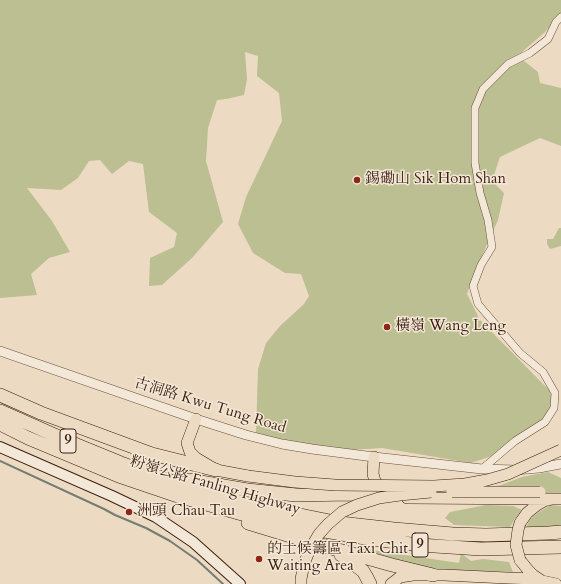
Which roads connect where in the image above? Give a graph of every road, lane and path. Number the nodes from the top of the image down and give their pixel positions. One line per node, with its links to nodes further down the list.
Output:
1 (561, 16): 12 (street)
2 (0, 351): 5 (street, 古洞路 Kwu Tung Road)
3 (0, 395): 13 (highway)
4 (0, 410): 11 (highway, 粉嶺公路 Fanling Highway / 9)
5 (196, 419): 9 (street, 古洞路 Kwu Tung Road); 13 (main road)
6 (0, 424): 14 (highway, 粉嶺公路 Fanling Highway / 9)
7 (0, 447): 22 (main road)
8 (561, 450): 13 (main road, bridge)
9 (374, 457): 12 (street, 古洞路 Kwu Tung Road); 15 (main road)
10 (561, 464): 12 (street, 古洞路 Kwu Tung Road)
11 (137, 468): 15 (highway); 17 (highway, 粉嶺公路 Fanling Highway / 9)
12 (482, 469)
13 (216, 470)
14 (119, 476): 18 (highway); 19 (highway, 粉嶺公路 Fanling Highway / 9)
15 (393, 496): 16 (main road)
16 (558, 497): 21 (main road, bridge); 23 (main road, bridge)
17 (555, 533)
18 (317, 544): 20 (highway); 24 (highway)
19 (556, 547)
20 (433, 575): 21 (main road); 25 (main road)
21 (538, 582): 26 (main road)
22 (240, 584)
23 (301, 584)
24 (370, 584)
25 (391, 584)
26 (556, 584)

